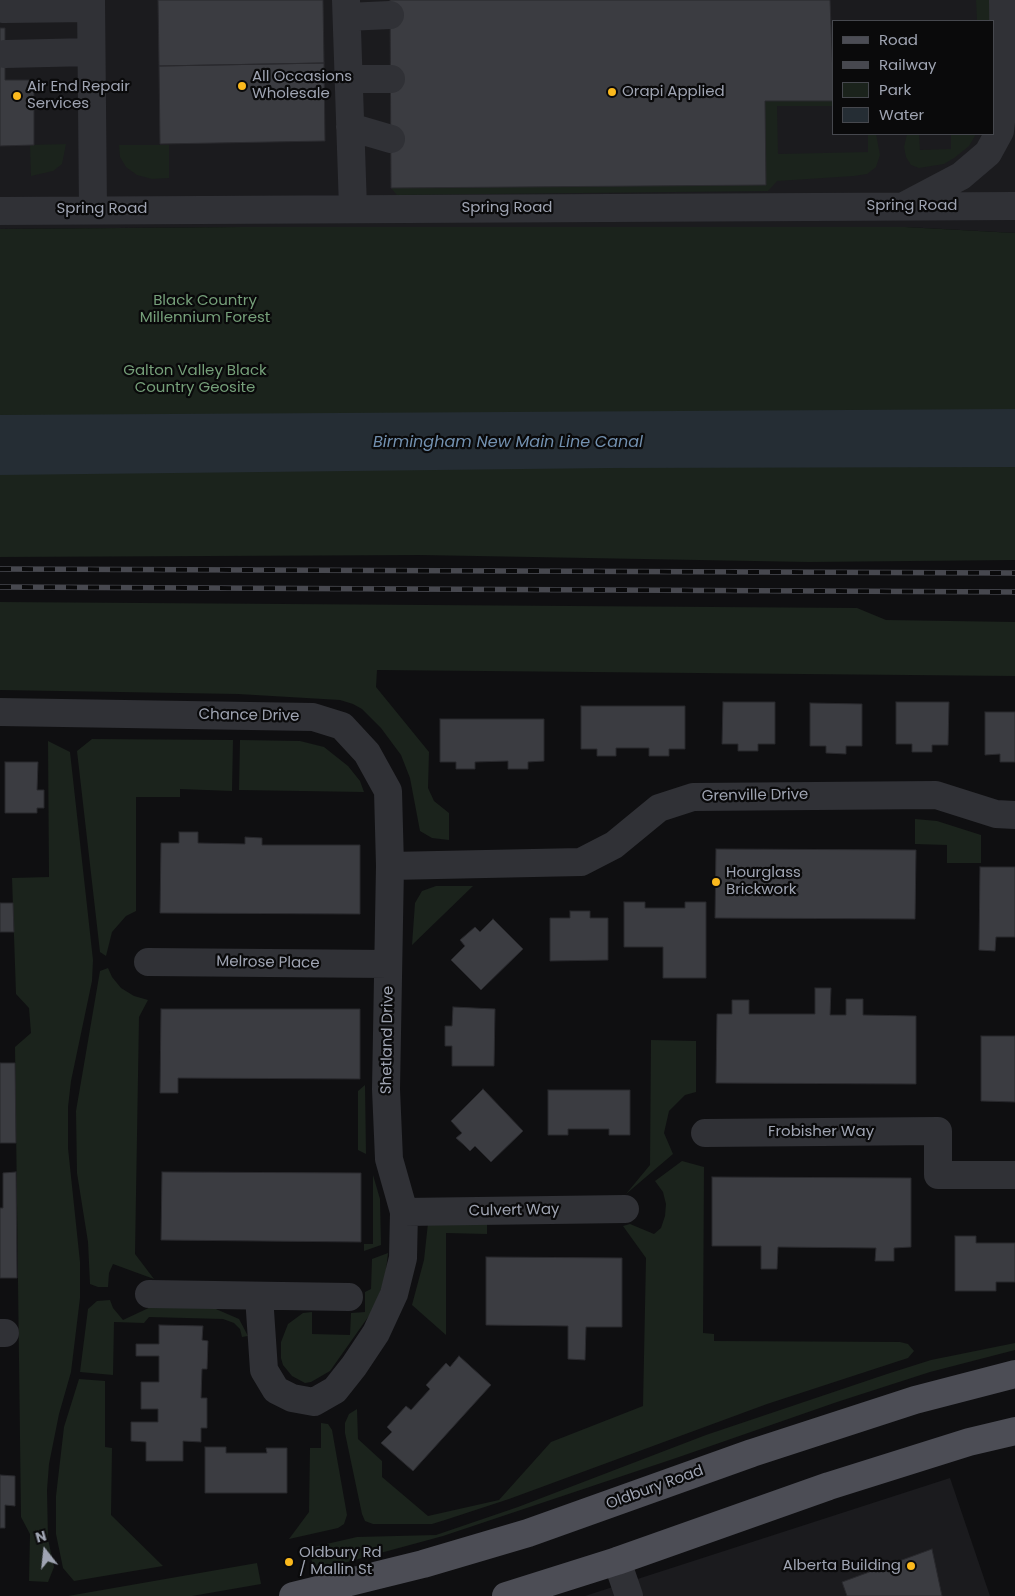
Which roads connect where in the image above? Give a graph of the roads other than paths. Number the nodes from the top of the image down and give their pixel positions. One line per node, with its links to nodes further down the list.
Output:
1 (1003, 0): 12 (street)
2 (91, 4): 4 (street); 6 (street)
3 (346, 8): 5 (street); 9 (street)
4 (4, 9)
5 (390, 15)
6 (91, 52): 7 (street); 15 (street)
7 (5, 54)
8 (391, 78): 9 (street)
9 (349, 79): 10 (street)
10 (350, 127): 11 (street); 14 (street)
11 (391, 139)
12 (903, 206): 13 (street, Spring Road); 14 (street, Spring Road)
13 (1015, 206)
14 (353, 208): 15 (street, Spring Road)
15 (93, 209): 16 (street, Spring Road)
16 (0, 210)
17 (0, 712): 19 (street, Chance Drive)
18 (1015, 815): 19 (street, Grenville Drive)
19 (390, 866): 21 (street, Shetland Drive)
20 (148, 962): 21 (street, Melrose Place)
21 (388, 964): 25 (street, Shetland Drive)
22 (705, 1132): 23 (street, Frobisher Way)
23 (1015, 1176)
24 (624, 1210): 25 (street, Culvert Way)
25 (404, 1212): 27 (street, Shetland Drive)
26 (149, 1294): 27 (street)
27 (259, 1296): 28 (street)
28 (349, 1297)
29 (1015, 1374): 32 (main road, Oldbury Road)
30 (1015, 1431): 31 (main road)
31 (617, 1561): 33 (main road); 34 (street)
32 (293, 1596)
33 (506, 1596)
34 (629, 1596)

